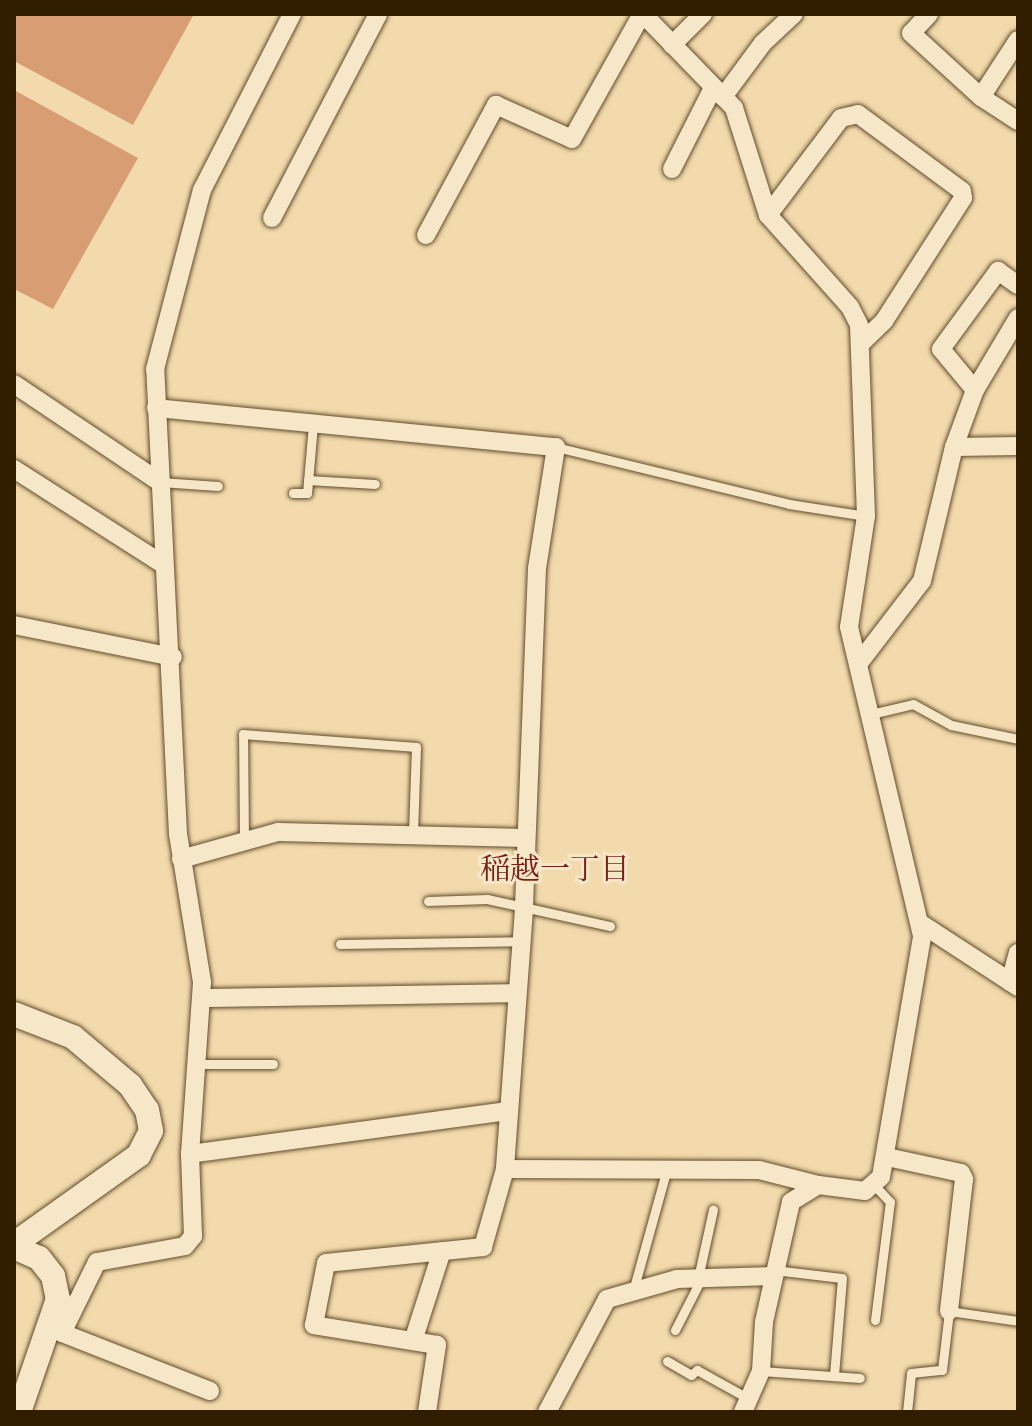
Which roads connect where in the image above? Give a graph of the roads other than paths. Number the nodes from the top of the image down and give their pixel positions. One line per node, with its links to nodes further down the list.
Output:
1 (292, 14): 21 (street)
2 (378, 14): 14 (street)
3 (643, 14): 8 (street); 15 (street)
4 (703, 14): 8 (street)
5 (794, 14): 9 (street)
6 (929, 14): 10 (street)
7 (1018, 40): 10 (street)
8 (672, 45): 9 (street)
9 (718, 93): 12 (street); 13 (street)
10 (981, 97): 11 (street)
11 (1018, 121)
12 (672, 169)
13 (768, 215): 18 (street); 18 (street)
14 (272, 218)
15 (426, 235)
16 (1018, 285): 20 (street)
17 (1018, 318): 20 (street)
18 (861, 343): 32 (street)
19 (14, 384): 28 (street)
20 (975, 390): 25 (street)
21 (156, 408): 22 (street); 28 (street)
22 (313, 424): 24 (street); 27 (lane)
23 (1018, 446): 25 (street)
24 (556, 447): 32 (lane); 40 (street)
25 (954, 447): 36 (street)
26 (14, 469): 33 (street)
27 (308, 480): 29 (lane); 31 (lane)
28 (160, 482): 30 (lane); 33 (street)
29 (375, 484)
30 (218, 486)
31 (293, 493)
32 (866, 516): 36 (street)
33 (161, 563): 35 (street)
34 (14, 625): 35 (street)
35 (173, 657): 42 (street)
36 (859, 663): 37 (street)
37 (871, 714): 38 (lane); 45 (street)
38 (1018, 739)
39 (413, 835): 40 (street); 41 (street); 41 (lane)
40 (526, 838): 44 (street)
41 (244, 841): 42 (street)
42 (181, 859): 52 (street)
43 (428, 901): 44 (lane)
44 (524, 909): 46 (lane); 47 (street)
45 (920, 923): 50 (street); 58 (street)
46 (610, 926)
47 (521, 941): 48 (lane); 51 (street)
48 (340, 944)
49 (1018, 953): 50 (street)
50 (1014, 984)
51 (516, 993): 52 (street); 56 (street)
52 (202, 998): 54 (street)
53 (14, 1014): 64 (street)
54 (195, 1064): 55 (lane); 57 (street)
55 (273, 1064)
56 (508, 1111): 57 (street); 60 (street)
57 (190, 1154): 72 (street)
58 (887, 1157): 62 (street); 69 (street)
59 (667, 1168): 60 (street); 61 (street); 68 (lane)
60 (505, 1169): 65 (street)
61 (818, 1185): 62 (street); 66 (street)
62 (876, 1187): 70 (lane)
63 (713, 1210): 67 (lane)
64 (14, 1245): 72 (street)
65 (442, 1251): 74 (street); 74 (street)
66 (774, 1273): 67 (street); 76 (street); 77 (lane)
67 (700, 1277): 68 (street); 73 (lane)
68 (633, 1291): 83 (street)
69 (949, 1311): 71 (lane); 84 (lane)
70 (875, 1320)
71 (1018, 1321)
72 (55, 1330): 79 (street); 81 (street)
73 (675, 1330)
74 (414, 1338): 82 (street)
75 (667, 1361): 80 (lane)
76 (761, 1371): 77 (lane); 80 (street)
77 (834, 1376): 78 (lane)
78 (860, 1378)
79 (210, 1391)
80 (746, 1406)
81 (19, 1412)
82 (427, 1412)
83 (547, 1412)
84 (907, 1412)

